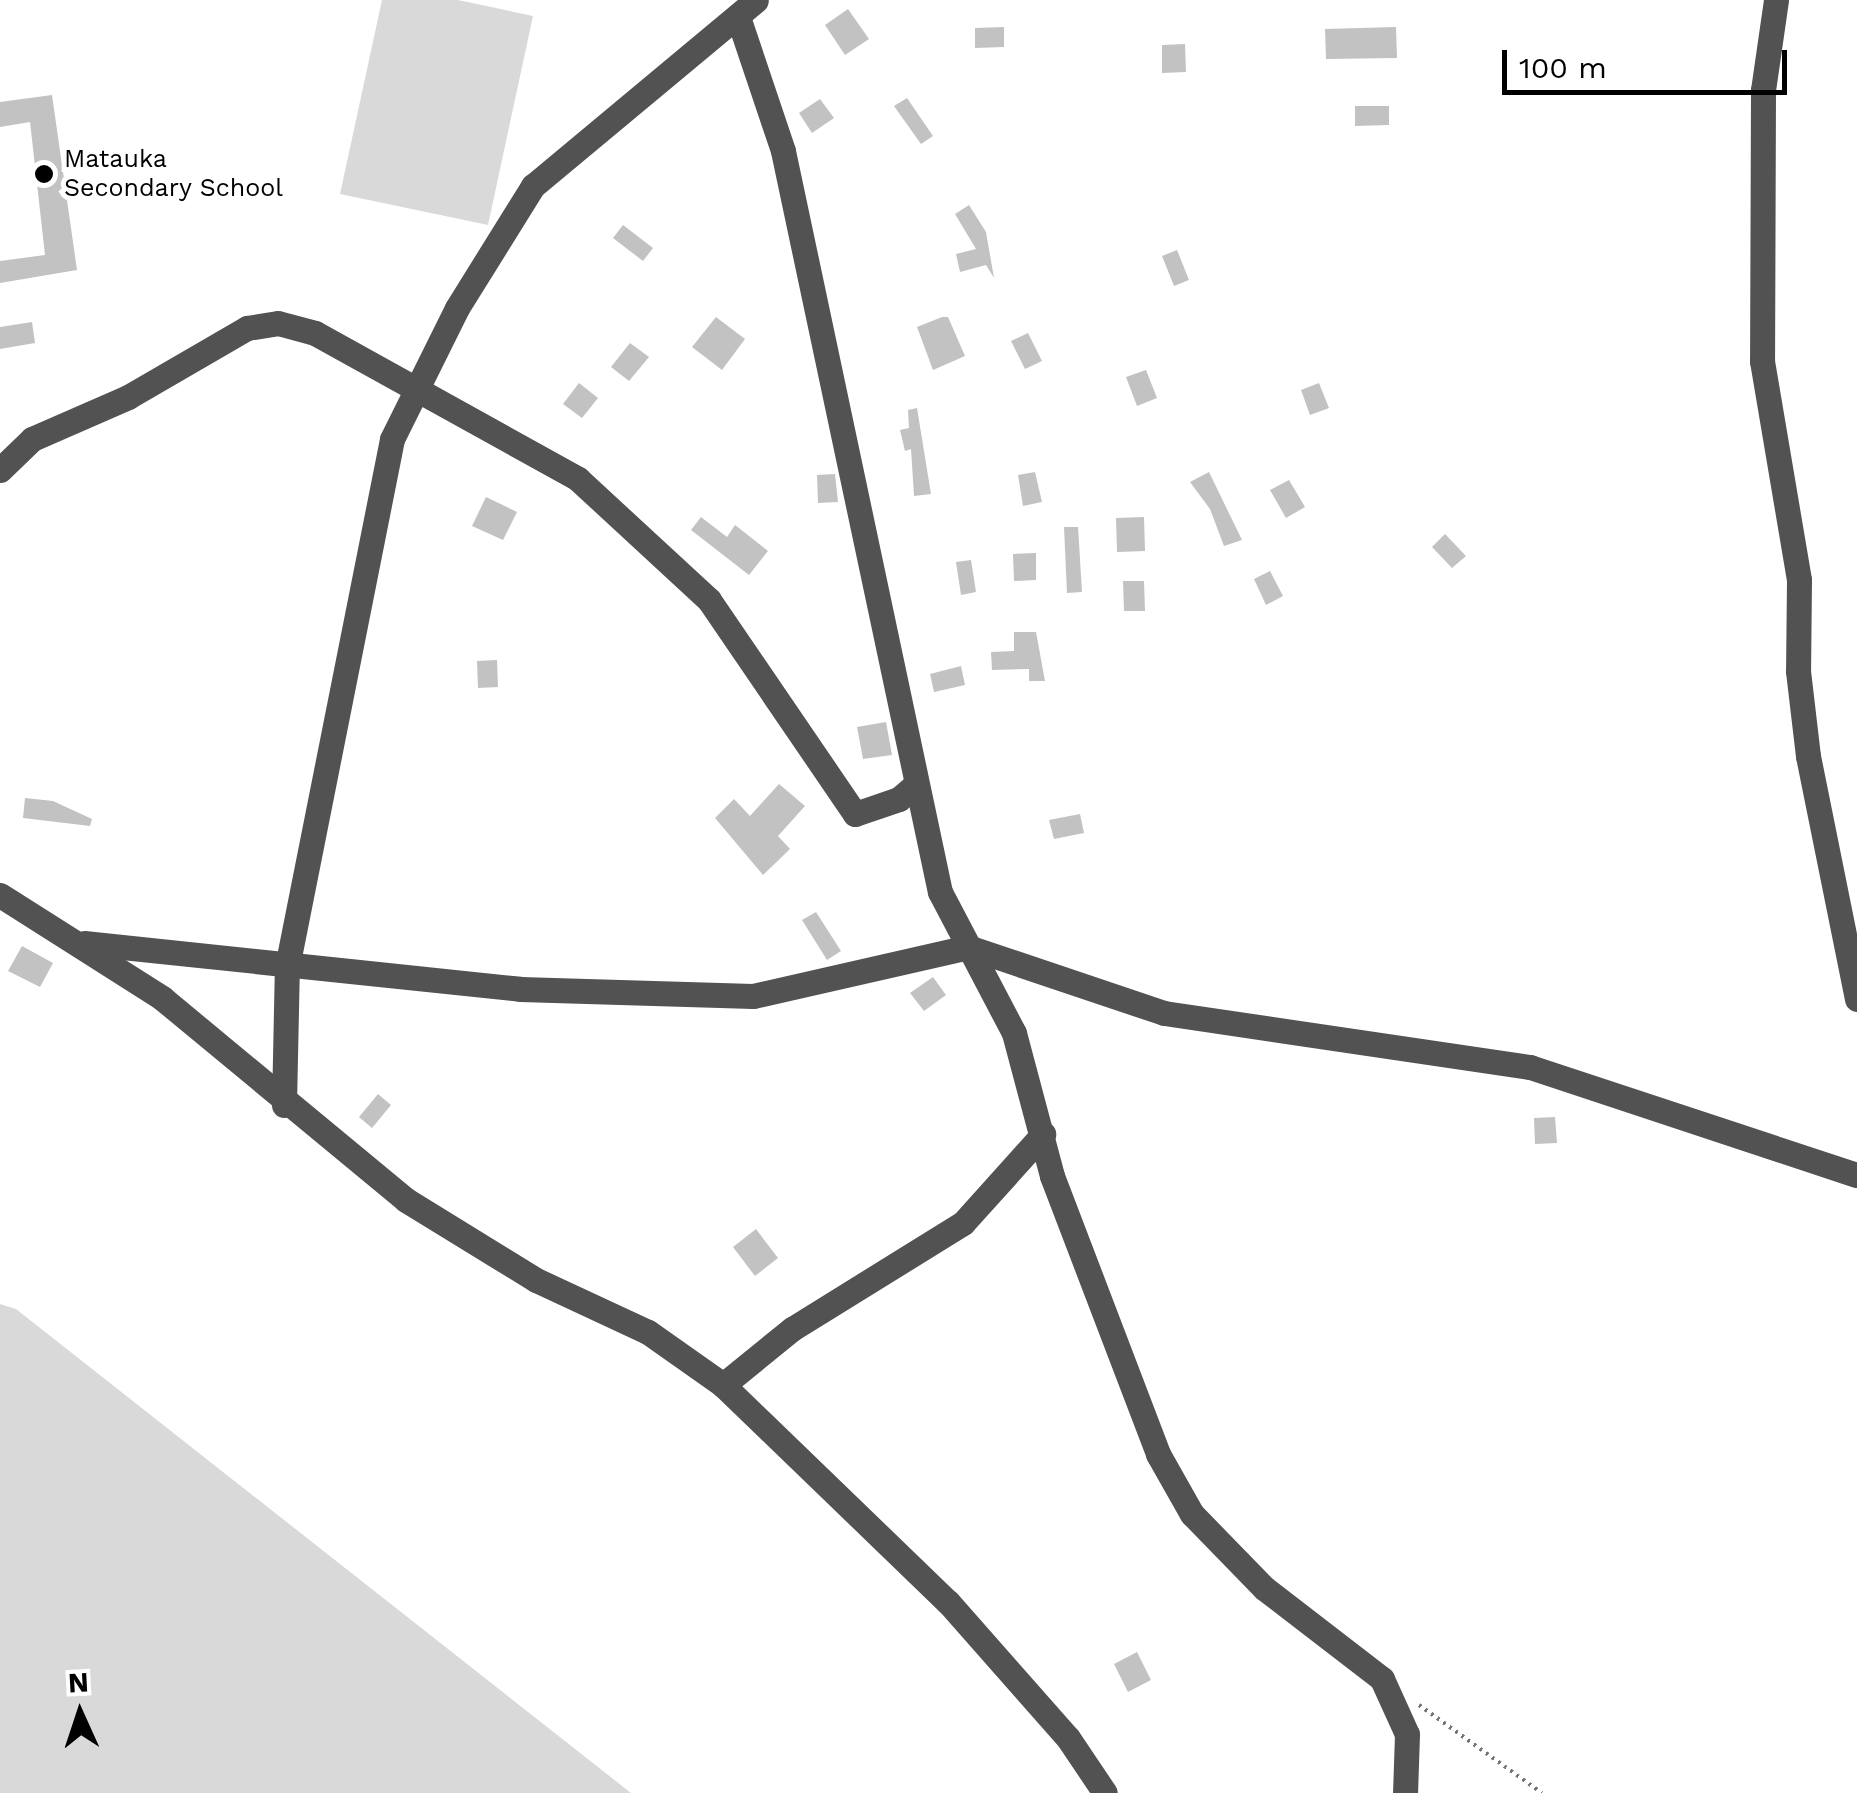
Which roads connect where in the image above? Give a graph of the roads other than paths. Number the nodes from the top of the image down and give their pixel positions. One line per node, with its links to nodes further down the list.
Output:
1 (1776, 0): 10 (street)
2 (747, 8): 3 (street); 5 (street)
3 (414, 389): 4 (street); 5 (street); 9 (street)
4 (0, 470)
5 (914, 786): 8 (street)
6 (0, 895): 7 (street)
7 (84, 943): 9 (street); 11 (street)
8 (968, 947): 9 (street); 12 (street); 13 (street)
9 (288, 967): 11 (street)
10 (1857, 999)
11 (284, 1104): 14 (street)
12 (1043, 1134): 14 (street); 16 (street)
13 (1857, 1175)
14 (724, 1386): 15 (street)
15 (1105, 1793)
16 (1405, 1793)

